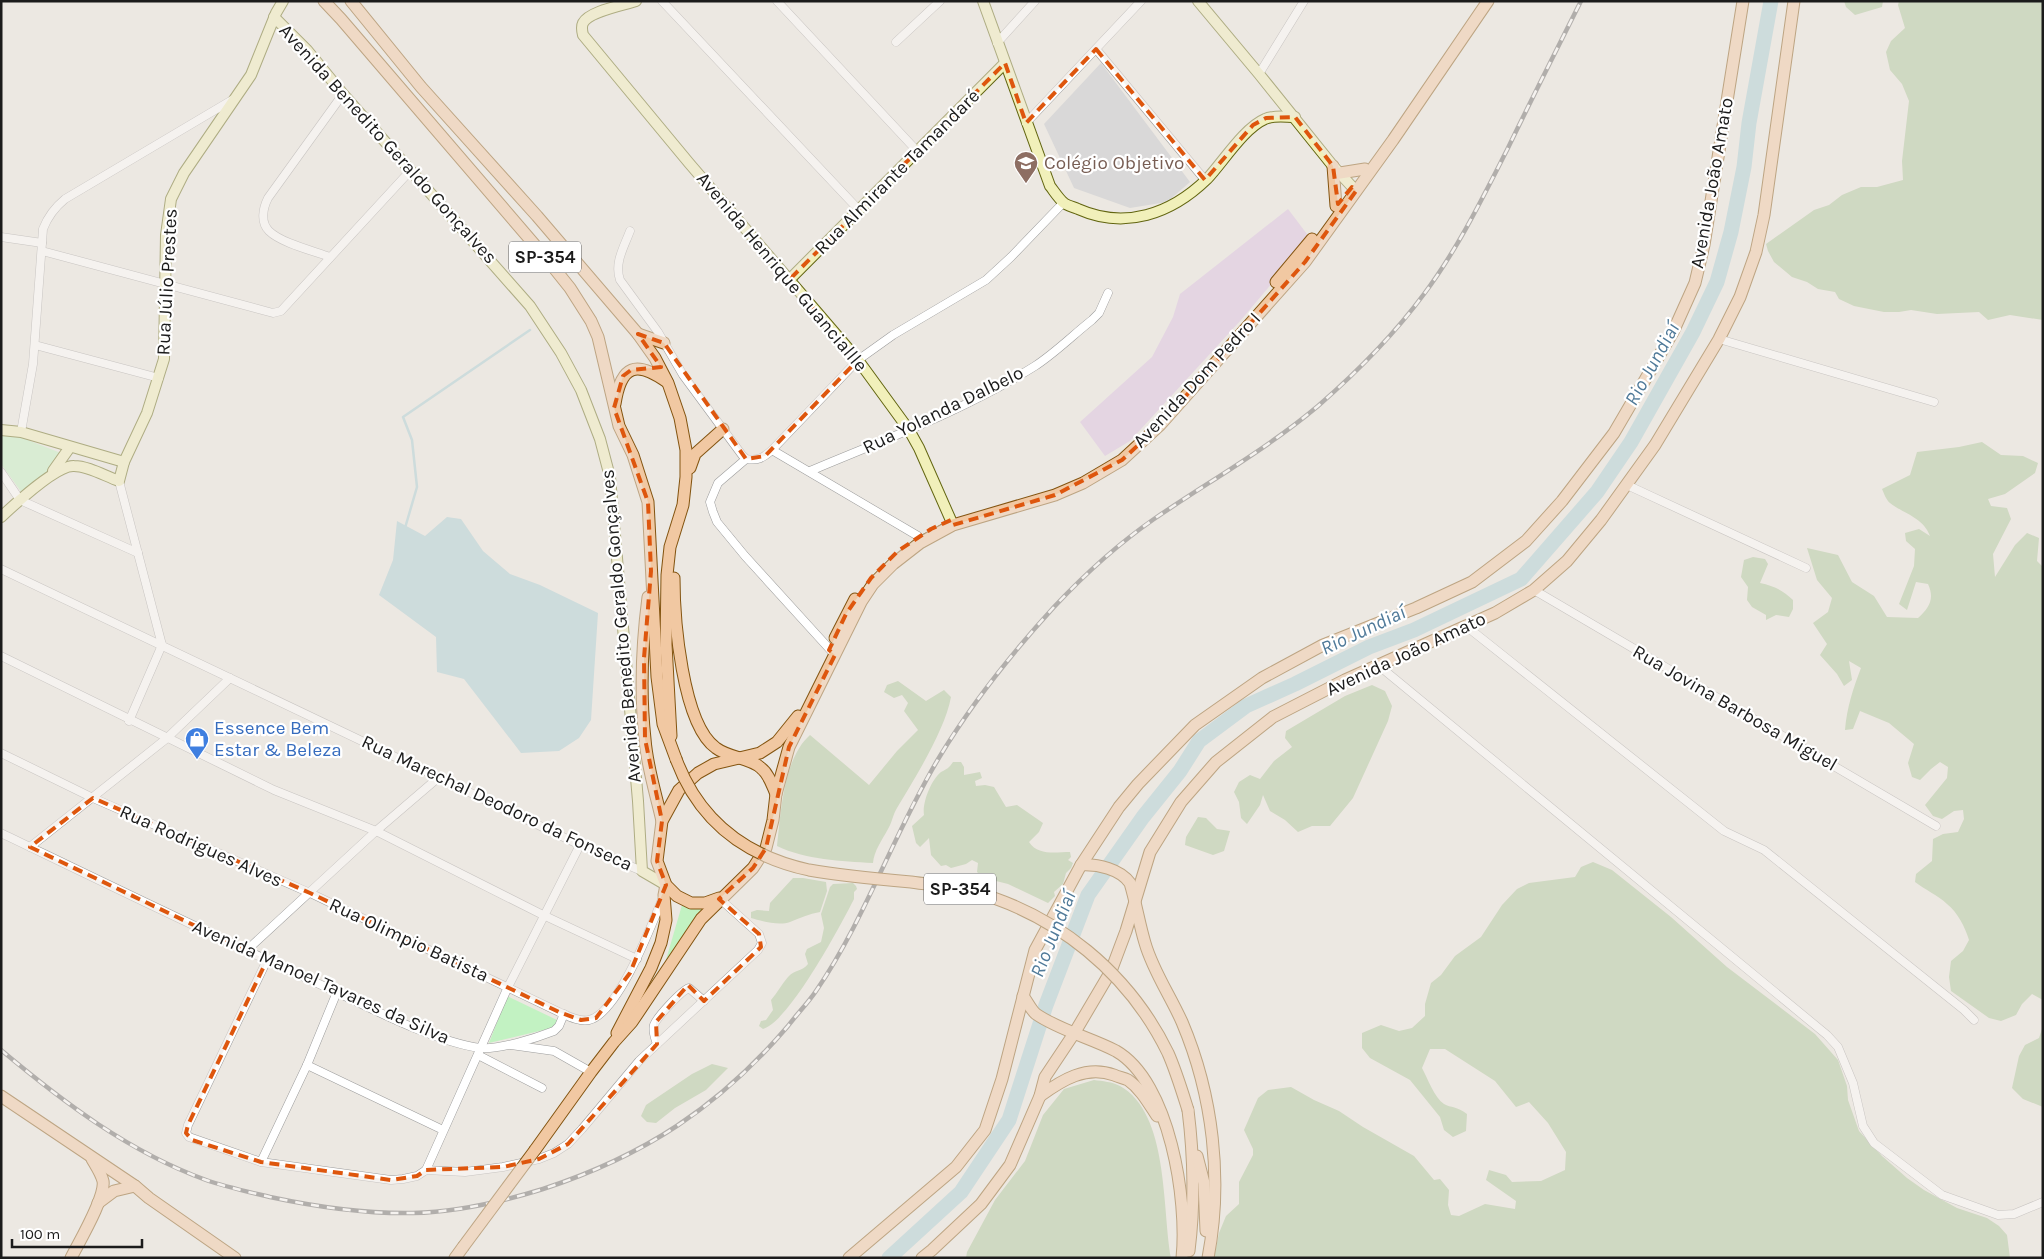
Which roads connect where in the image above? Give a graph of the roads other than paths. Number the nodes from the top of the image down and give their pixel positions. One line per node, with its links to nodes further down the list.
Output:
1 (276, 1): 18 (street)
2 (284, 1): 18 (street)
3 (324, 1): 52 (main road, SP-354)
4 (351, 1): 44 (main road, SP-354)
5 (636, 1): 41 (street, Avenida Henrique Guanciallle)
6 (662, 1): 36 (street)
7 (777, 1): 28 (street)
8 (940, 1): 19 (street)
9 (982, 1): 20 (street)
10 (1035, 1): 20 (street)
11 (1141, 1): 21 (street)
12 (1198, 1): 23 (street)
13 (1304, 1): 23 (street)
14 (1482, 1): 29 (main road, Avenida Dom Pedro I)
15 (1488, 1): 33 (main road, Avenida Dom Pedro I)
16 (1743, 1): 98 (main road, Avenida João Amato)
17 (1794, 1): 45 (main road, Avenida João Amato)
18 (275, 15): 24 (street, Avenida Benedito Geraldo Gonçalves); 25 (street, Rua Júlio Prestes)
19 (896, 42)
20 (997, 43): 22 (street)
21 (1096, 49): 27 (street); 32 (street)
22 (1005, 63): 27 (street); 28 (street, Rua Almirante Tamandaré)
23 (1259, 74): 26 (street)
24 (343, 94): 31 (street, Avenida Benedito Geraldo Gonçalves); 40 (street)
25 (236, 97): 39 (street); 42 (street, Rua Júlio Prestes)
26 (1295, 117): 30 (street); 32 (street)
27 (1026, 123): 34 (street)
28 (918, 152): 36 (street, Rua Almirante Tamandaré)
29 (1365, 169): 30 (main road); 33 (main road, Avenida Dom Pedro I)
30 (1336, 170): 33 (street); 35 (main road)
31 (410, 171): 40 (street); 99 (street, Avenida Benedito Geraldo Gonçalves)
32 (1205, 180): 34 (street)
33 (1354, 189): 35 (main road, Avenida Dom Pedro I); 70 (main road, Avenida Dom Pedro I)
34 (1063, 202): 48 (street)
35 (1336, 206): 70 (main road, Avenida Dom Pedro I)
36 (859, 210): 41 (street, Rua Almirante Tamandaré)
37 (630, 231): 46 (street)
38 (1, 237): 39 (street)
39 (42, 247): 42 (street); 47 (street)
40 (330, 257): 42 (street)
41 (789, 280): 48 (street, Avenida Henrique Guanciallle)
42 (166, 286): 49 (street, Rua Júlio Prestes)
43 (1108, 293): 55 (street, Rua Yolanda Dalbelo)
44 (638, 334): 46 (main road); 50 (main road, SP-354)
45 (1719, 338): 51 (street); 66 (main road, Avenida João Amato)
46 (664, 343): 53 (street)
47 (34, 344): 49 (street); 56 (street)
48 (858, 360): 55 (street, Avenida Henrique Guanciallle); 58 (street)
49 (160, 378): 60 (street, Rua Júlio Prestes)
50 (668, 383): 52 (main road); 63 (main road, SP-354)
51 (1934, 402)
52 (614, 408): 75 (main road, SP-354)
53 (723, 428): 59 (street); 63 (main road)
54 (1, 430): 56 (street)
55 (909, 430): 61 (street, Rua Yolanda Dalbelo); 70 (street, Avenida Henrique Guanciallle)
56 (21, 432): 57 (street)
57 (70, 447): 60 (street); 64 (street)
58 (772, 450): 59 (street); 61 (street)
59 (746, 459): 79 (street)
60 (124, 462): 65 (street, Rua Júlio Prestes)
61 (810, 471): 71 (street)
62 (1, 472): 67 (street)
63 (686, 477): 69 (main road, SP-354)
64 (48, 478): 65 (street); 67 (street)
65 (119, 481): 72 (street)
66 (1627, 485): 73 (street); 76 (main road, Avenida João Amato)
67 (20, 500): 68 (street); 72 (street)
68 (1, 517)
69 (680, 519): 86 (main road, SP-354); 88 (main road)
70 (952, 523): 71 (main road, Avenida Dom Pedro I); 79 (main road, Avenida Dom Pedro I)
71 (918, 536): 79 (main road, Avenida Dom Pedro I)
72 (138, 553): 78 (street)
73 (1806, 568)
74 (1, 569): 78 (street, Rua Marechal Deodoro da Fonseca)
75 (651, 571): 86 (main road, SP-354); 92 (main road)
76 (1534, 590): 77 (main road, Avenida João Amato); 93 (street, Rua Jovina Barbosa Miguel)
77 (1466, 626): 81 (main road, Avenida João Amato); 113 (street)
78 (162, 645): 82 (street, Rua Marechal Deodoro da Fonseca); 84 (street)
79 (832, 653): 83 (main road, Avenida Dom Pedro I)
80 (1, 656): 84 (street)
81 (1378, 666): 103 (main road, Avenida João Amato); 131 (street)
82 (230, 678): 85 (street); 89 (street, Rua Marechal Deodoro da Fonseca)
83 (817, 687): 88 (main road); 90 (main road)
84 (129, 721): 85 (street)
85 (166, 738): 91 (street); 94 (street)
86 (670, 741): 126 (main road, SP-354, bridge)
87 (1, 753): 91 (street, Rua Rodrigues Alves)
88 (734, 758): 90 (main road); 92 (main road)
89 (439, 777): 94 (street); 96 (street, Rua Marechal Deodoro da Fonseca)
90 (776, 794): 102 (main road)
91 (93, 798): 97 (street); 101 (street, Rua Rodrigues Alves)
92 (662, 821): 100 (main road)
93 (1936, 826)
94 (376, 831): 101 (street); 104 (street)
95 (1, 833): 97 (street, Avenida Manoel Tavares da Silva)
96 (580, 846): 99 (street, Rua Marechal Deodoro da Fonseca); 104 (street)
97 (30, 847): 105 (street, Avenida Manoel Tavares da Silva)
98 (1081, 865): 103 (main road); 110 (main road, Avenida João Amato)
99 (642, 871): 100 (street, Rua Marechal Deodoro da Fonseca)
100 (665, 890): 102 (main road); 106 (street); 115 (main road)
101 (310, 894): 105 (street); 108 (street, Rua Olimpio Batista)
102 (721, 898): 111 (street); 115 (main road)
103 (1136, 900): 114 (main road, Avenida João Amato); 140 (main road)
104 (543, 915): 106 (street); 108 (street)
105 (247, 950): 107 (street, Avenida Manoel Tavares da Silva)
106 (637, 959): 112 (street)
107 (267, 960): 109 (street, Avenida Manoel Tavares da Silva); 128 (street)
108 (508, 987): 112 (street, Rua Olimpio Batista); 118 (street)
109 (337, 992): 118 (street, Avenida Manoel Tavares da Silva); 119 (street)
110 (1023, 996): 114 (main road); 136 (main road, Avenida João Amato)
111 (704, 1001): 116 (street); 116 (street)
112 (564, 1014): 117 (street, Avenida Manoel Tavares da Silva)
113 (1974, 1020)
114 (1075, 1032): 123 (main road, Avenida João Amato); 125 (main road)
115 (614, 1042): 120 (main road)
116 (657, 1044): 129 (street)
117 (505, 1045): 118 (street, Avenida Manoel Tavares da Silva); 120 (street)
118 (479, 1051): 121 (street); 124 (street)
119 (308, 1065): 124 (street); 128 (street)
120 (590, 1072): 135 (main road, bridge)
121 (542, 1088)
122 (1, 1096): 127 (main road)
123 (1040, 1096): 125 (main road); 137 (main road, Avenida João Amato)
124 (444, 1130): 129 (street)
125 (1166, 1130): 138 (main road)
126 (1192, 1145): 139 (main road, SP-354); 140 (main road, SP-354)
127 (90, 1156): 130 (main road); 132 (main road)
128 (261, 1162): 129 (street)
129 (426, 1170)
130 (135, 1186): 132 (main road); 134 (main road)
131 (2043, 1202)
132 (98, 1203): 133 (main road)
133 (71, 1258)
134 (235, 1258)
135 (455, 1258)
136 (849, 1258)
137 (922, 1258)
138 (1182, 1258)
139 (1188, 1258)
140 (1208, 1258)

